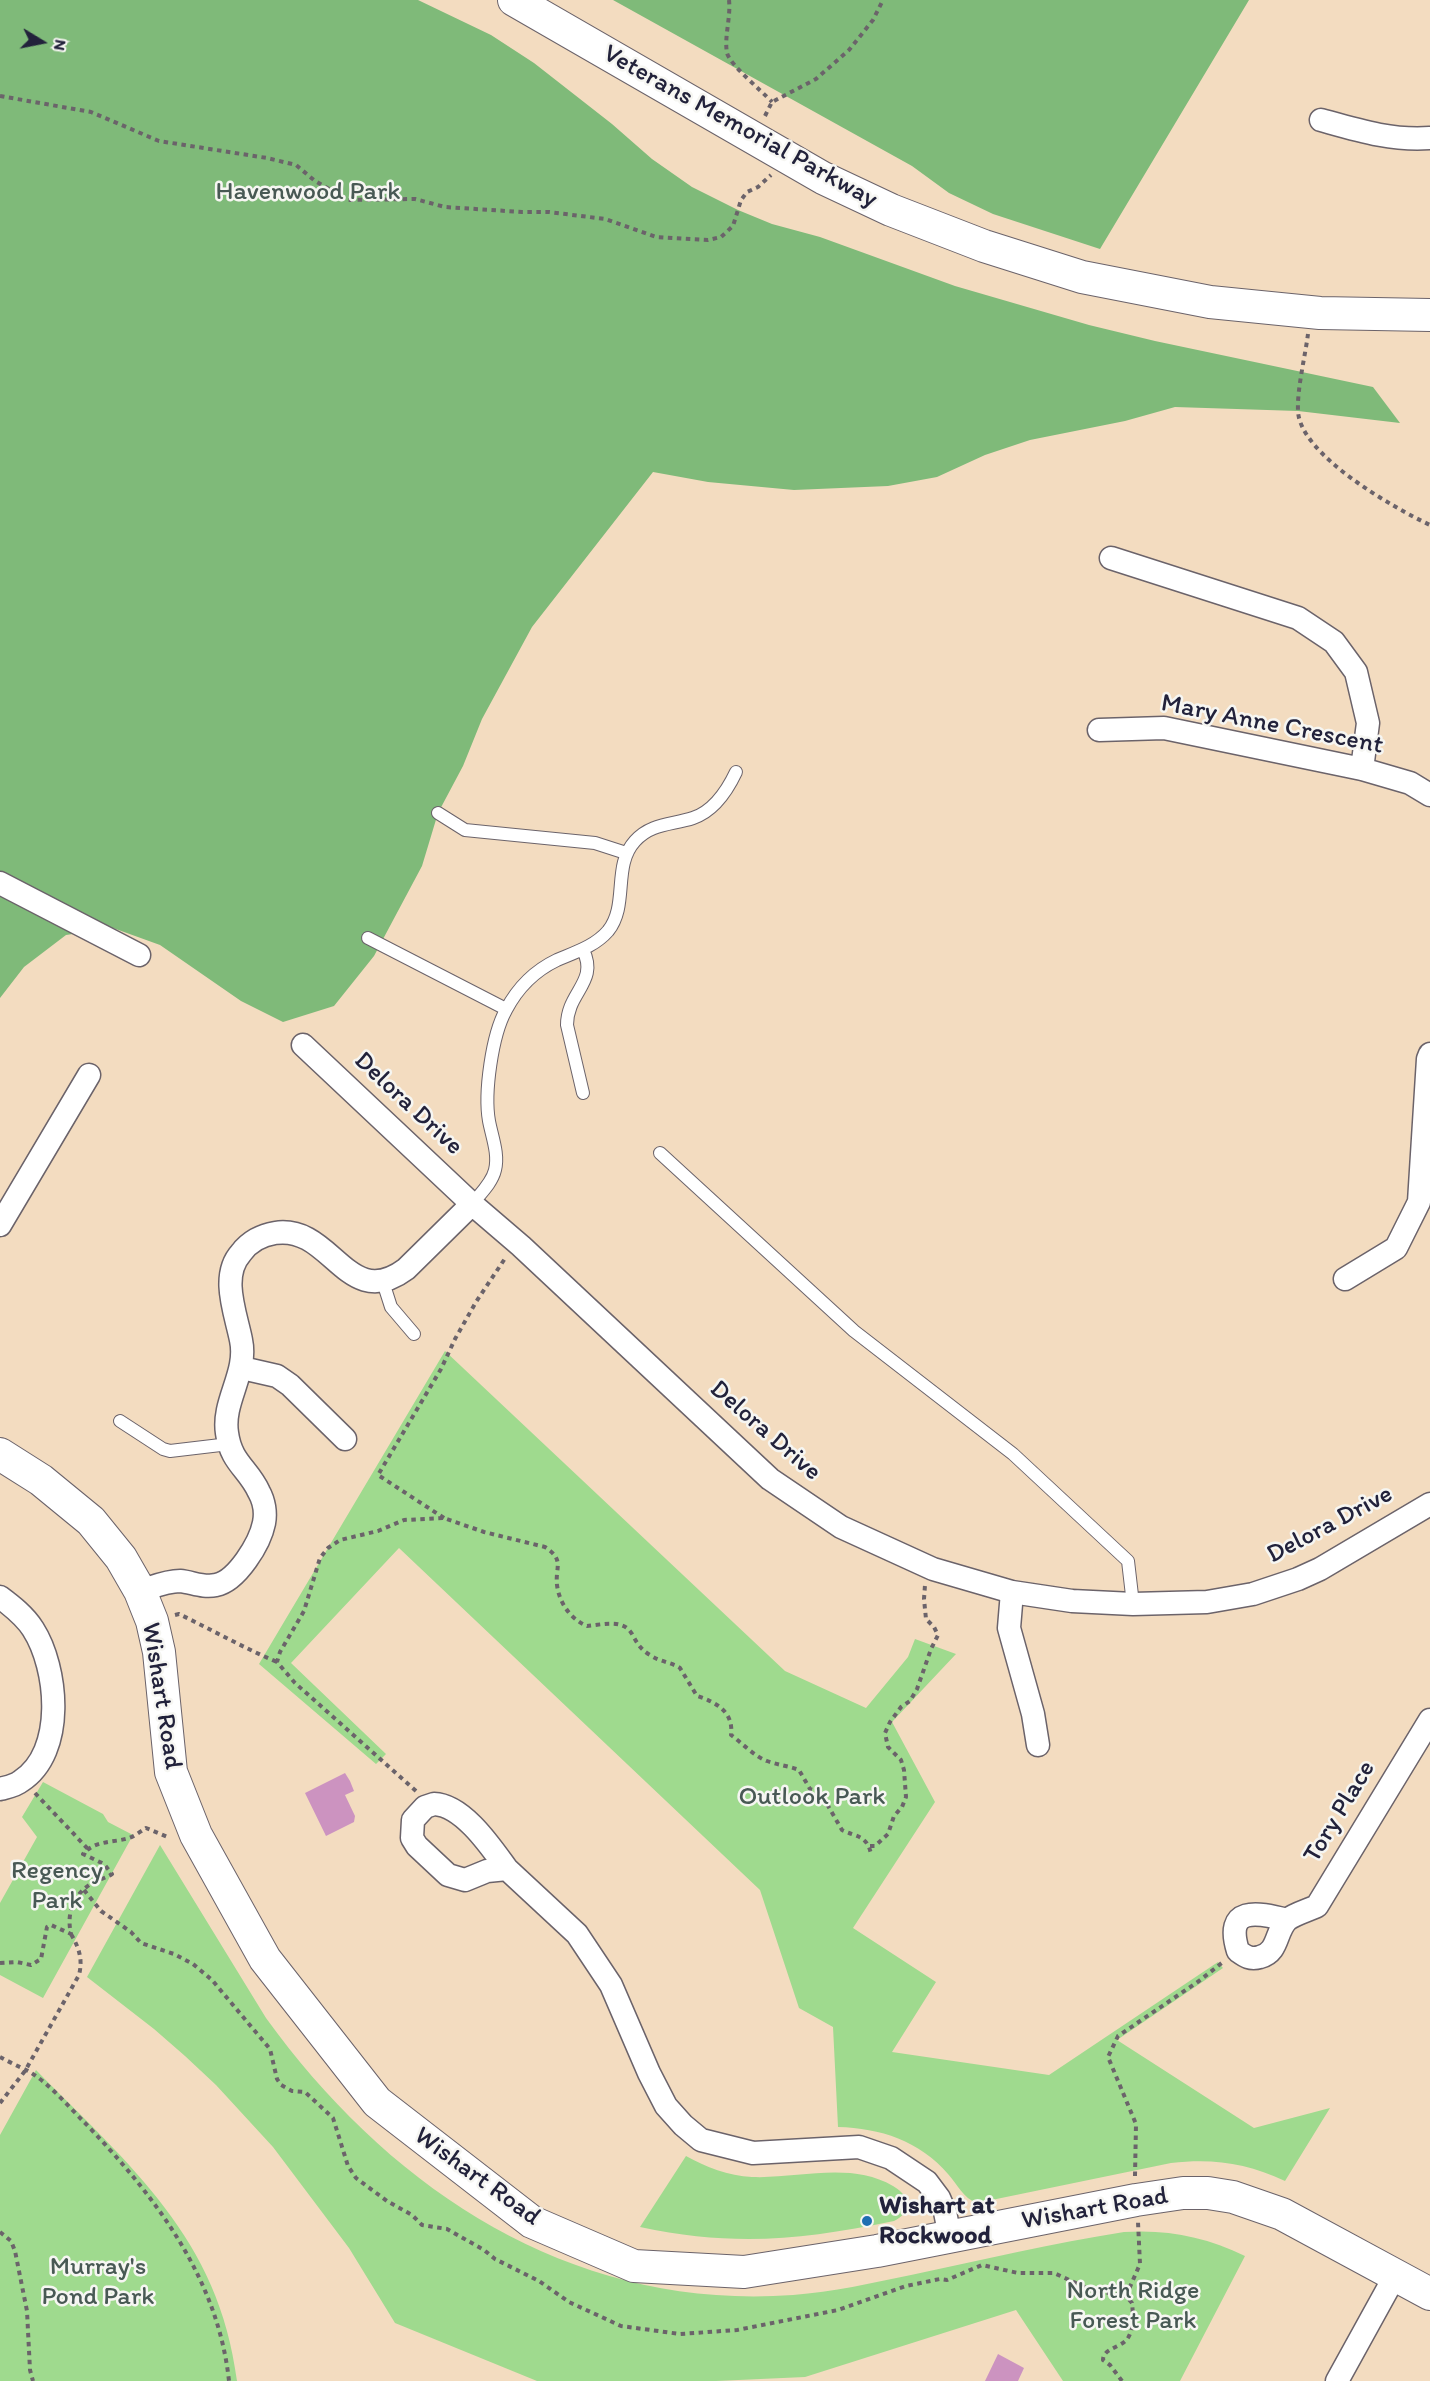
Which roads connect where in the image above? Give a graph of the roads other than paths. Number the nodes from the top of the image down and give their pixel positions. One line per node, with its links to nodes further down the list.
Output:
1 (514, 0): 4 (street, Veterans Memorial Parkway)
2 (1321, 120): 3 (street)
3 (1430, 138)
4 (1430, 315)
5 (1111, 558): 7 (street)
6 (1099, 730): 7 (street, Mary Anne Crescent)
7 (1362, 769): 9 (street, Mary Anne Crescent)
8 (736, 772): 11 (lane)
9 (1430, 795)
10 (438, 813): 11 (lane)
11 (626, 853): 14 (lane)
12 (0, 883): 15 (street)
13 (368, 938): 16 (lane)
14 (583, 950): 16 (lane); 20 (lane)
15 (139, 955)
16 (506, 1009): 22 (lane)
17 (303, 1045): 22 (street, Delora Drive)
18 (1430, 1054): 24 (street)
19 (89, 1075): 23 (street)
20 (583, 1093)
21 (660, 1154): 36 (lane)
22 (472, 1204): 25 (street); 34 (street, Delora Drive)
23 (0, 1225)
24 (1345, 1279)
25 (383, 1282): 26 (lane); 27 (street)
26 (414, 1334)
27 (242, 1368): 29 (street); 30 (street)
28 (120, 1421): 30 (lane)
29 (345, 1439)
30 (229, 1444): 33 (street)
31 (0, 1454): 33 (street, Wishart Road)
32 (1430, 1504): 36 (street, Delora Drive)
33 (140, 1591): 42 (street, Wishart Road)
34 (1012, 1592): 36 (street, Delora Drive); 38 (street)
35 (0, 1597): 39 (street)
36 (1133, 1604)
37 (1430, 1720): 41 (street, Tory Place)
38 (1038, 1745)
39 (0, 1789)
40 (507, 1869): 40 (street); 42 (street)
41 (1287, 1920): 41 (street)
42 (950, 2237): 43 (street, Wishart Road)
43 (1396, 2274): 44 (street, Wishart Road); 45 (street)
44 (1430, 2294)
45 (1337, 2381)

